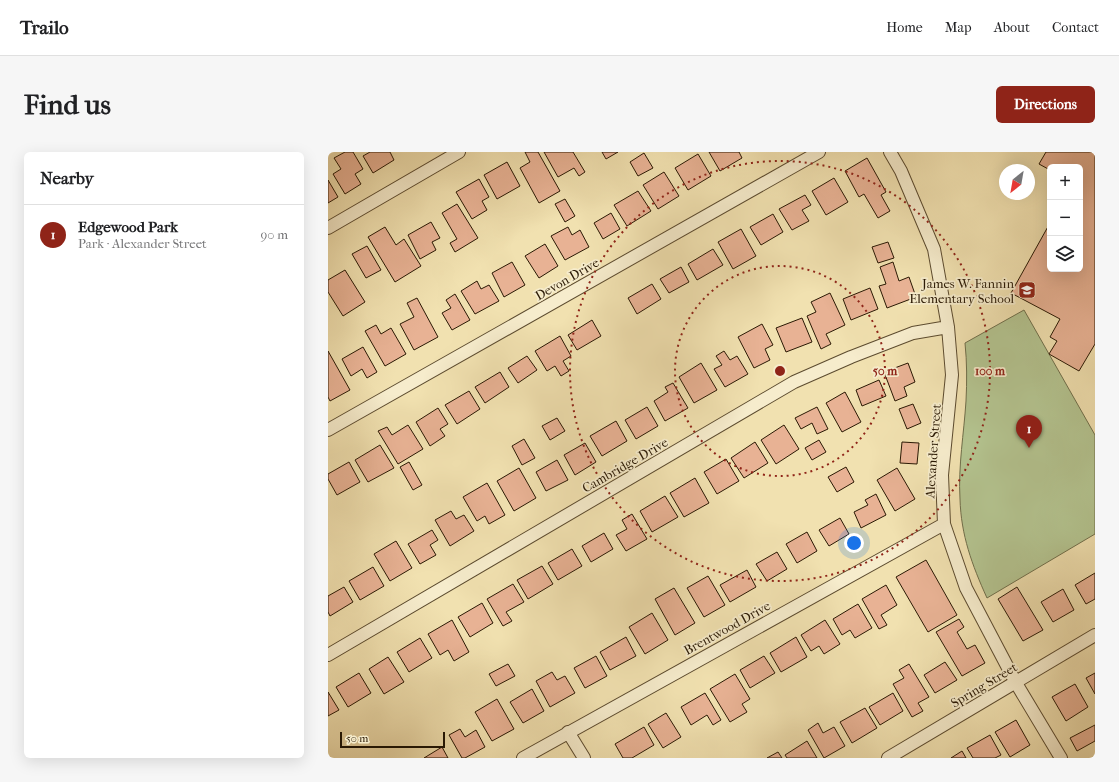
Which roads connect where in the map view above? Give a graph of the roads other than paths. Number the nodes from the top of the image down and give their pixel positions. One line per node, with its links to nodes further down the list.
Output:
1 (459, 152): 4 (street)
2 (819, 152): 6 (street, Devon Drive)
3 (890, 152): 5 (street, Alexander Street)
4 (328, 228)
5 (948, 327): 7 (street, Alexander Street); 9 (street, Cambridge Drive)
6 (328, 430)
7 (944, 524): 10 (street, Alexander Street); 11 (street, Brentwood Drive)
8 (1095, 635): 10 (street, Spring Street)
9 (328, 655)
10 (1016, 682): 14 (street, Spring Street); 15 (street, Alexander Street)
11 (568, 732): 12 (street, Brentwood Drive); 13 (street)
12 (523, 758)
13 (584, 758)
14 (888, 758)
15 (1061, 758)

